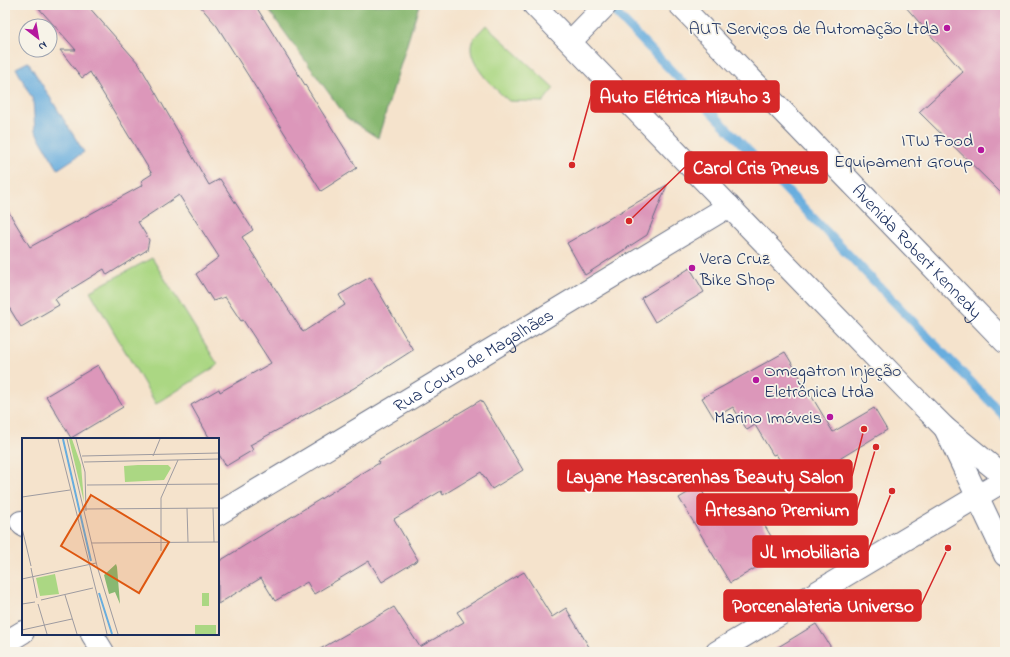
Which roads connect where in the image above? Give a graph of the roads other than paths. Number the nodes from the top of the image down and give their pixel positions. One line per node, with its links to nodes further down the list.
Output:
1 (534, 5): 4 (street)
2 (680, 5): 6 (street, Avenida Robert Kennedy)
3 (600, 13): 4 (street)
4 (571, 41): 5 (street)
5 (729, 206): 7 (street); 10 (street, Rua Couto de Magalhães)
6 (1005, 342)
7 (945, 428): 8 (street); 9 (street)
8 (1005, 479): 9 (street)
9 (976, 497): 11 (street); 16 (street)
10 (219, 513)
11 (1005, 555)
12 (22, 633): 14 (street)
13 (93, 635): 15 (street)
14 (5, 643)
15 (103, 652)
16 (717, 652)

